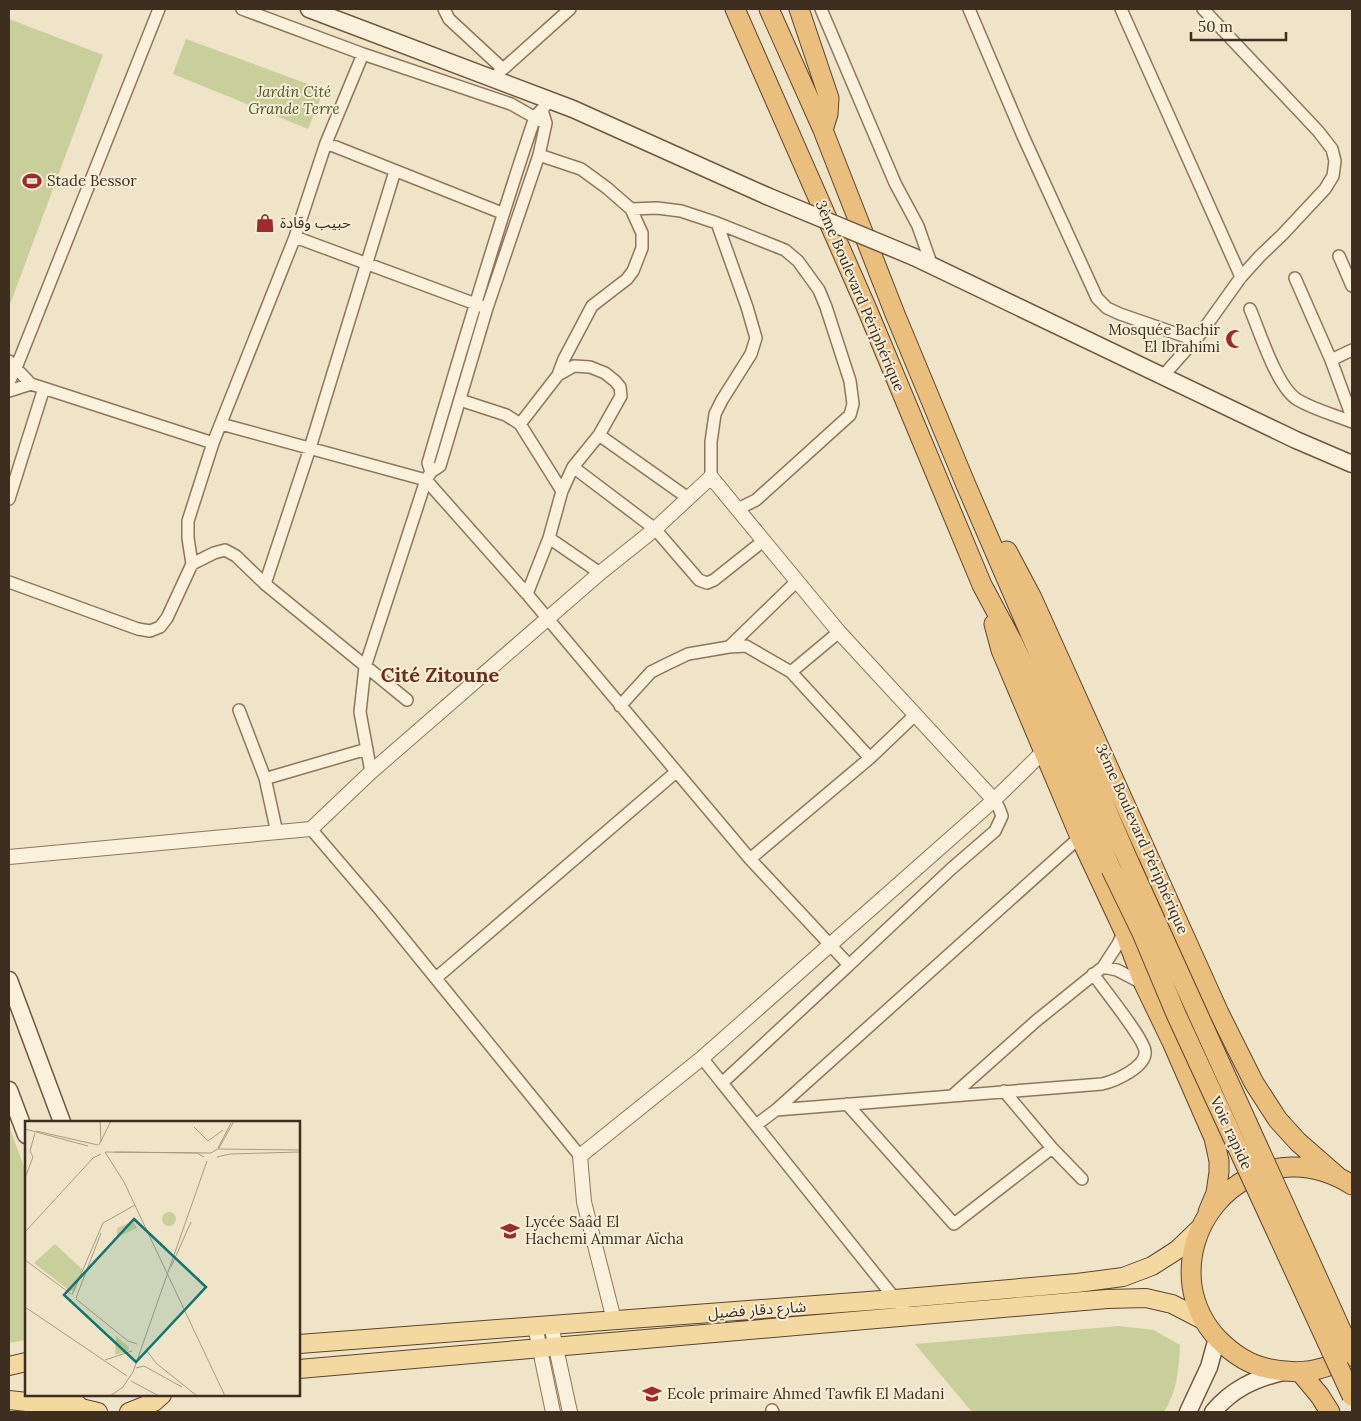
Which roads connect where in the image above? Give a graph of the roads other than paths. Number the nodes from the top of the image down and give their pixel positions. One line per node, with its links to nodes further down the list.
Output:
1 (159, 9): 36 (street)
2 (242, 9): 13 (street)
3 (310, 9): 14 (main road)
4 (444, 9): 14 (street)
5 (570, 9): 14 (street)
6 (735, 9): 68 (highway, 3ème Boulevard Périphérique)
7 (769, 9): 16 (highway, 3ème Boulevard Périphérique)
8 (799, 9): 16 (highway)
9 (821, 9): 26 (street)
10 (969, 9): 33 (street)
11 (1121, 9): 27 (street)
12 (1202, 9): 27 (street)
13 (363, 54): 15 (street); 17 (street)
14 (498, 73): 15 (main road)
15 (542, 109): 18 (street); 21 (street); 26 (main road, bridge)
16 (823, 130): 55 (highway, 3ème Boulevard Périphérique)
17 (326, 144): 19 (street); 23 (street)
18 (539, 154): 20 (street); 31 (street)
19 (395, 171): 21 (street); 25 (street)
20 (631, 209): 22 (street); 37 (street)
21 (502, 213): 30 (street)
22 (717, 223): 54 (street); 59 (street)
23 (295, 237): 25 (street); 46 (street)
24 (1339, 256): 29 (street)
25 (368, 264): 30 (street); 50 (street)
26 (932, 266): 38 (main road)
27 (1241, 277): 33 (street)
28 (1295, 278): 35 (street)
29 (1352, 286)
30 (474, 304): 31 (street); 53 (street)
31 (487, 308): 43 (street)
32 (1250, 309): 45 (street)
33 (1195, 340): 38 (street)
34 (1352, 350): 35 (street)
35 (1331, 360): 44 (street)
36 (12, 364): 39 (street); 40 (street)
37 (558, 375): 47 (street); 48 (street)
38 (1163, 376): 51 (main road)
39 (9, 382)
40 (31, 384): 41 (street); 42 (street)
41 (44, 388): 49 (street); 58 (street)
42 (9, 391)
43 (460, 400): 47 (street); 53 (street)
44 (1352, 417)
45 (1352, 422)
46 (221, 424): 49 (street); 50 (street)
47 (520, 424): 56 (street)
48 (599, 435): 52 (street); 57 (street)
49 (213, 443): 63 (street)
50 (310, 448): 53 (street); 67 (street)
51 (1352, 464)
52 (573, 467): 56 (street); 60 (street)
53 (428, 476): 69 (street); 73 (street)
54 (711, 478): 57 (street); 59 (street)
55 (966, 485): 91 (highway, 3ème Boulevard Périphérique); 114 (highway, 3ème Boulevard Périphérique)
56 (562, 491): 61 (street)
57 (688, 498): 60 (street)
58 (9, 499)
59 (738, 509): 62 (street)
60 (655, 529): 62 (street); 64 (street)
61 (549, 538): 64 (street); 69 (street)
62 (763, 540): 65 (street)
63 (192, 564): 66 (street); 67 (street)
64 (600, 573): 70 (street)
65 (797, 581): 71 (street); 72 (street)
66 (9, 582)
67 (265, 584): 73 (street)
68 (982, 585): 80 (highway, 3ème Boulevard Périphérique); 92 (highway, 3ème Boulevard Périphérique)
69 (527, 594): 70 (street)
70 (548, 620): 76 (street); 82 (street)
71 (839, 632): 74 (street); 78 (street)
72 (729, 647): 74 (street); 76 (street)
73 (366, 667): 75 (street); 79 (street)
74 (790, 672): 81 (street)
75 (407, 700)
76 (620, 706): 83 (street)
77 (239, 710): 87 (street)
78 (915, 715): 81 (street); 85 (street)
79 (367, 749): 82 (street); 84 (street)
80 (1044, 752): 85 (street); 88 (highway, 3ème Boulevard Périphérique)
81 (870, 758): 90 (street)
82 (372, 772): 86 (street)
83 (676, 772): 90 (street); 98 (street)
84 (271, 777)
85 (994, 800): 94 (street); 95 (street)
86 (312, 829): 87 (street); 98 (street)
87 (276, 833): 89 (street)
88 (1080, 837): 93 (highway, 3ème Boulevard Périphérique); 107 (street)
89 (9, 857)
90 (750, 859): 94 (street)
91 (1129, 862): 124 (highway, Voie rapide, bridge)
92 (1111, 869): 129 (highway, Voie rapide, bridge)
93 (1124, 931): 96 (street); 100 (highway, 3ème Boulevard Périphérique)
94 (829, 944): 95 (street); 101 (street)
95 (849, 965): 102 (street)
96 (1103, 967): 97 (street); 100 (street)
97 (1093, 974): 104 (street); 105 (street)
98 (436, 978): 112 (street)
99 (9, 980): 108 (main road)
100 (1144, 984): 115 (highway, 3ème Boulevard Périphérique)
101 (702, 1058): 102 (street); 112 (street)
102 (722, 1083): 109 (street)
103 (9, 1090): 110 (main road)
104 (1004, 1091): 105 (street); 111 (street)
105 (953, 1095): 106 (street)
106 (847, 1104): 107 (street); 111 (street)
107 (776, 1110): 109 (street)
108 (62, 1121)
109 (756, 1125): 116 (street)
110 (25, 1132)
111 (1052, 1148): 113 (street)
112 (580, 1156): 118 (street)
113 (1082, 1178)
114 (1345, 1181): 115 (highway)
115 (1204, 1220): 116 (main road, شارع دقار فضيل); 119 (highway, 3ème Boulevard Périphérique)
116 (895, 1299): 117 (street); 118 (main road, شارع دقار فضيل)
117 (908, 1315): 119 (main road, شارع دقار فضيل); 123 (main road, شارع دقار فضيل)
118 (614, 1320): 120 (main road, شارع دقار فضيل)
119 (1203, 1320): 121 (highway, 3ème Boulevard Périphérique)
120 (543, 1326): 122 (main road, شارع دقار فضيل); 123 (street)
121 (1217, 1338): 128 (highway, 3ème Boulevard Périphérique); 137 (main road)
122 (300, 1344)
123 (547, 1348): 127 (main road, شارع دقار فضيل); 135 (street); 136 (street)
124 (1352, 1353): 128 (highway, 3ème Boulevard Périphérique)
125 (25, 1362): 126 (main road)
126 (9, 1366)
127 (300, 1369)
128 (1291, 1372): 138 (main road); 139 (highway)
129 (1352, 1396)
130 (9, 1400): 131 (main road)
131 (75, 1401): 133 (main road)
132 (157, 1403): 134 (main road)
133 (98, 1412)
134 (129, 1412)
135 (553, 1412)
136 (570, 1412)
137 (1188, 1412)
138 (1213, 1412)
139 (1330, 1412)

